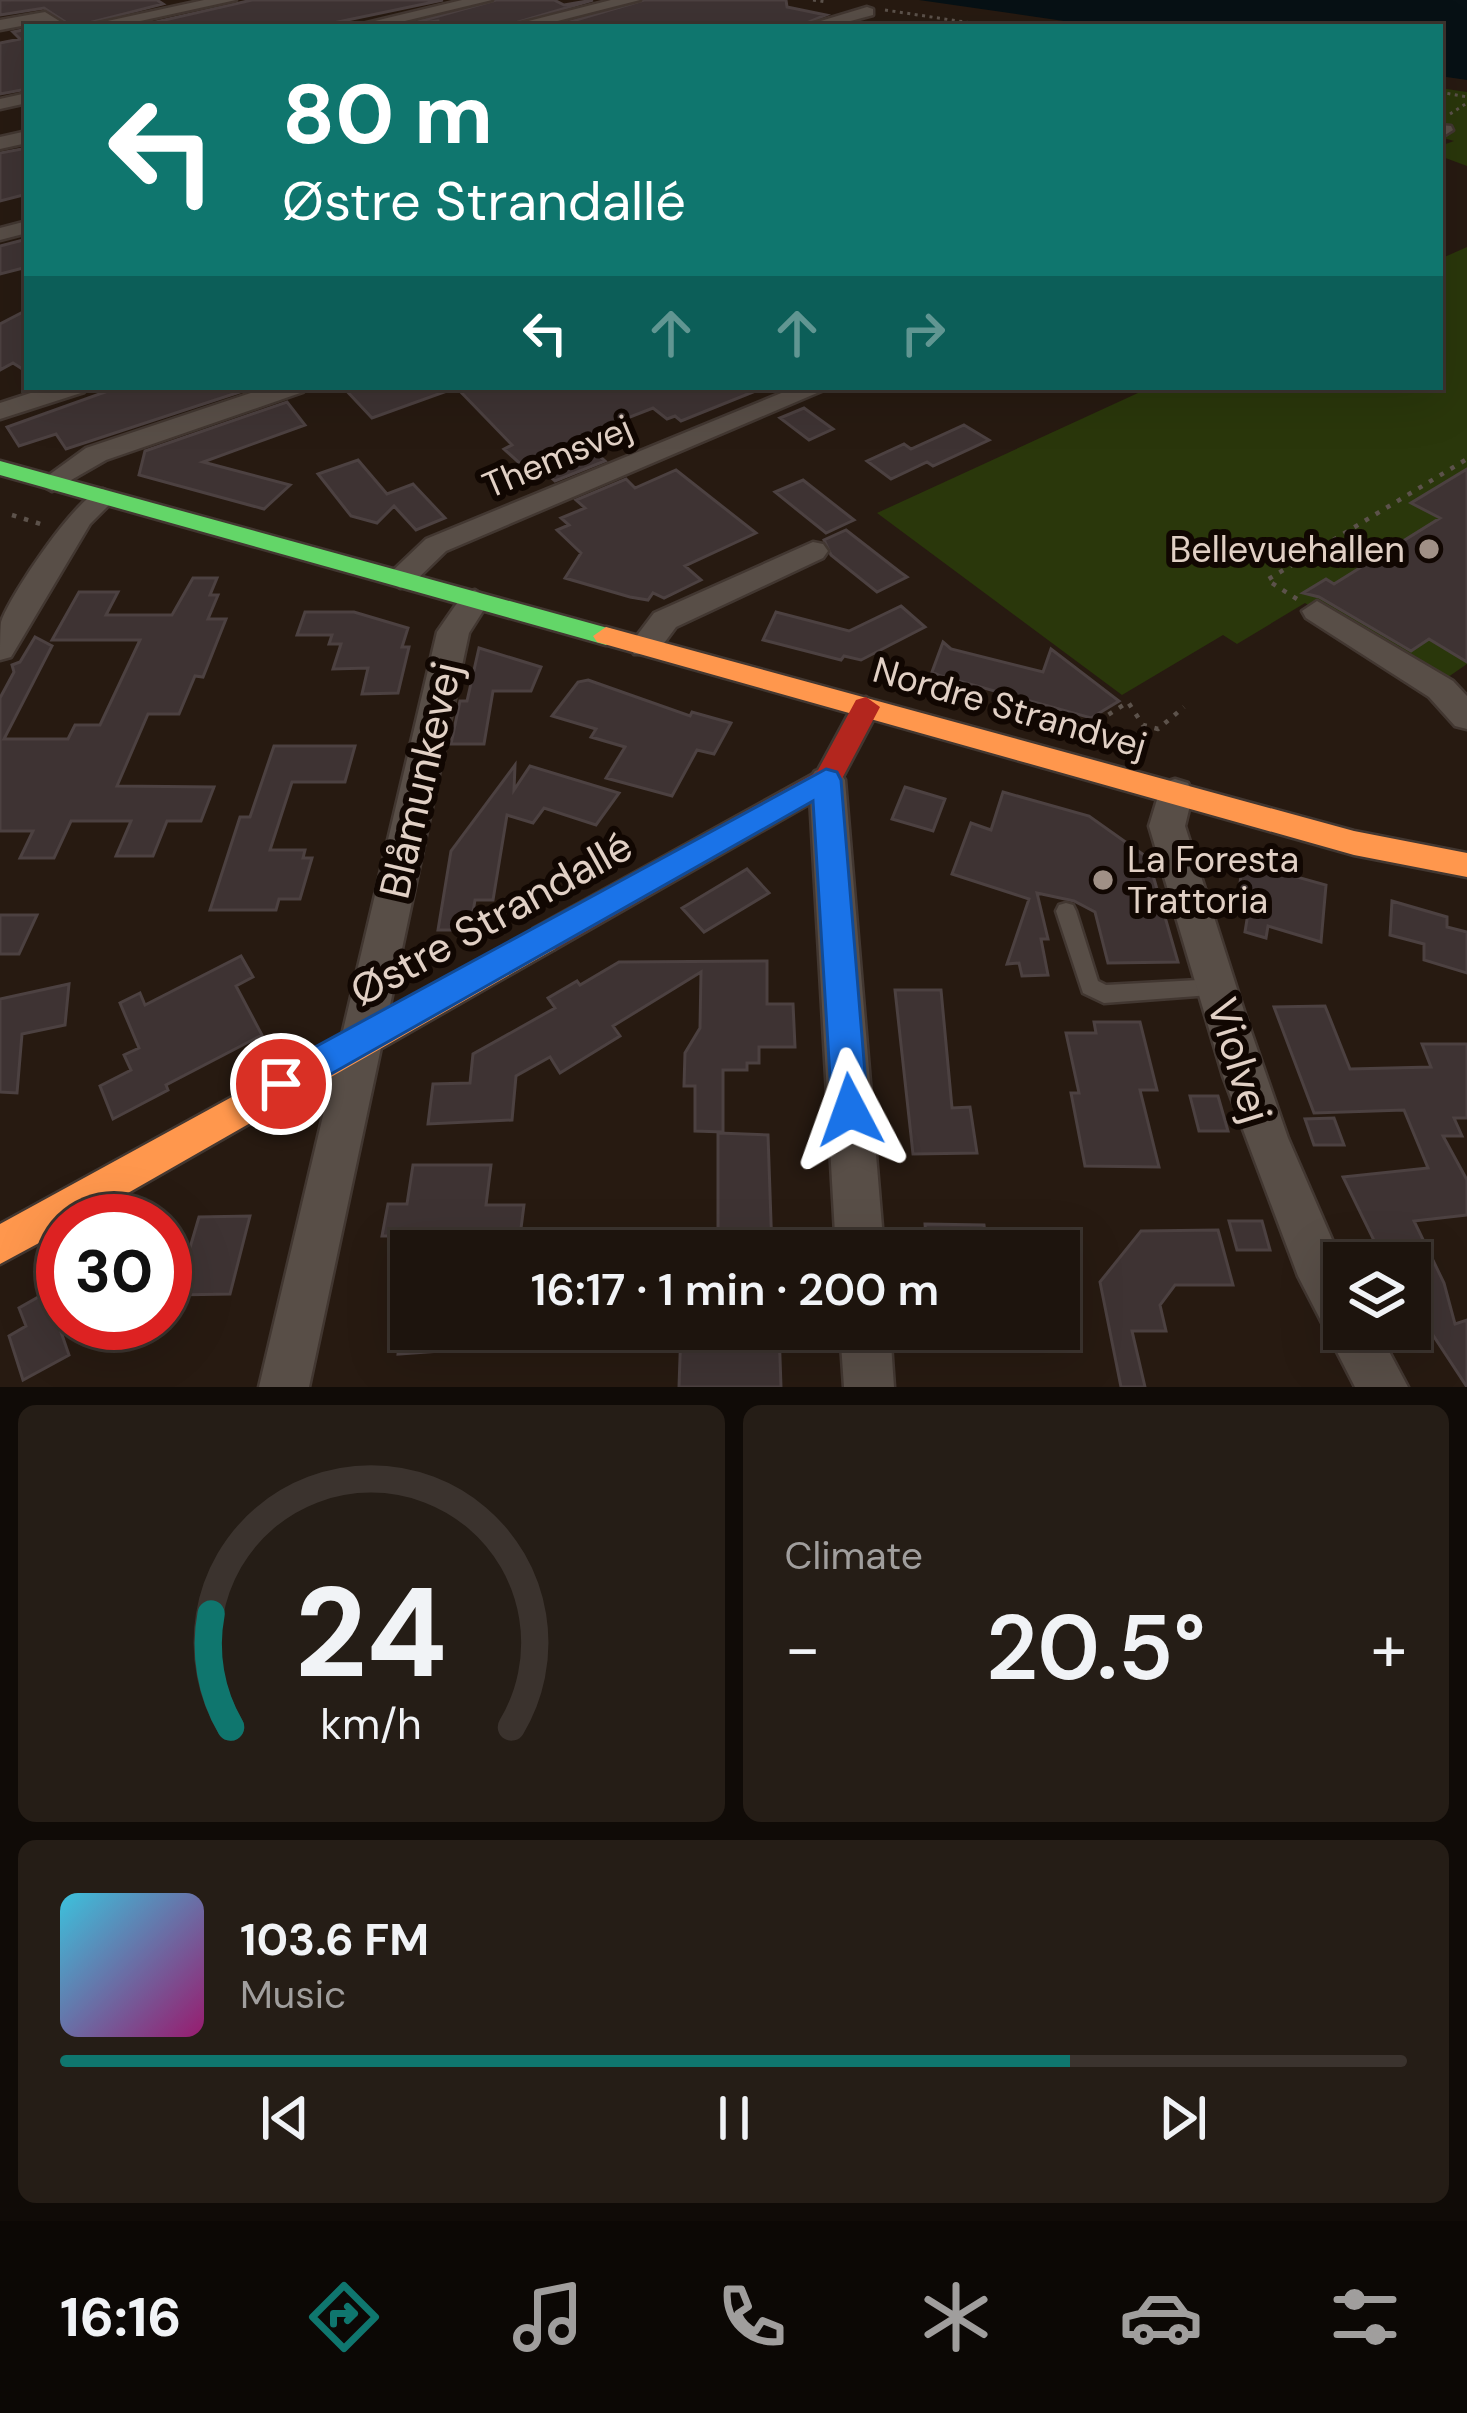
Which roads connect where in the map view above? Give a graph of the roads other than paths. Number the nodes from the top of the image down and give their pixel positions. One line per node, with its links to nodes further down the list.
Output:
1 (228, 0): 6 (street)
2 (484, 0): 7 (street)
3 (632, 0): 8 (street)
4 (871, 10): 9 (street)
5 (56, 24): 10 (street)
6 (104, 24)
7 (372, 24)
8 (526, 24)
9 (819, 24)
10 (0, 25)
11 (66, 390): 14 (street)
12 (285, 390): 16 (street)
13 (811, 390): 19 (street, Themsvej)
14 (0, 411)
15 (0, 468): 16 (street, Nordre Strandvej)
16 (52, 483): 17 (street, Nordre Strandvej)
17 (103, 497): 19 (street, Nordre Strandvej); 23 (street)
18 (813, 551): 22 (street)
19 (400, 578): 20 (street, Nordre Strandvej)
20 (475, 600): 22 (street, Nordre Strandvej); 33 (street, Blåmunkevej)
21 (1317, 611): 25 (street)
22 (645, 646): 24 (street, Nordre Strandvej)
23 (0, 649)
24 (866, 707): 26 (street); 27 (street, Nordre Strandvej)
25 (1467, 717)
26 (826, 780): 33 (street, Østre Strandallé); 34 (street)
27 (1175, 793): 28 (street, Nordre Strandvej); 32 (street, Violvej)
28 (1354, 843): 29 (street, Nordre Strandvej); 30 (street, Nordre Strandvej)
29 (1467, 866)
30 (1467, 884)
31 (1066, 911): 32 (lane)
32 (1218, 988): 36 (street, Violvej)
33 (362, 1038): 35 (street, Østre Strandallé); 39 (street, Blåmunkevej)
34 (858, 1230)
35 (0, 1245)
36 (1323, 1279)
37 (866, 1350): 40 (street)
38 (1362, 1350): 41 (street)
39 (284, 1387)
40 (869, 1387)
41 (1383, 1387)

